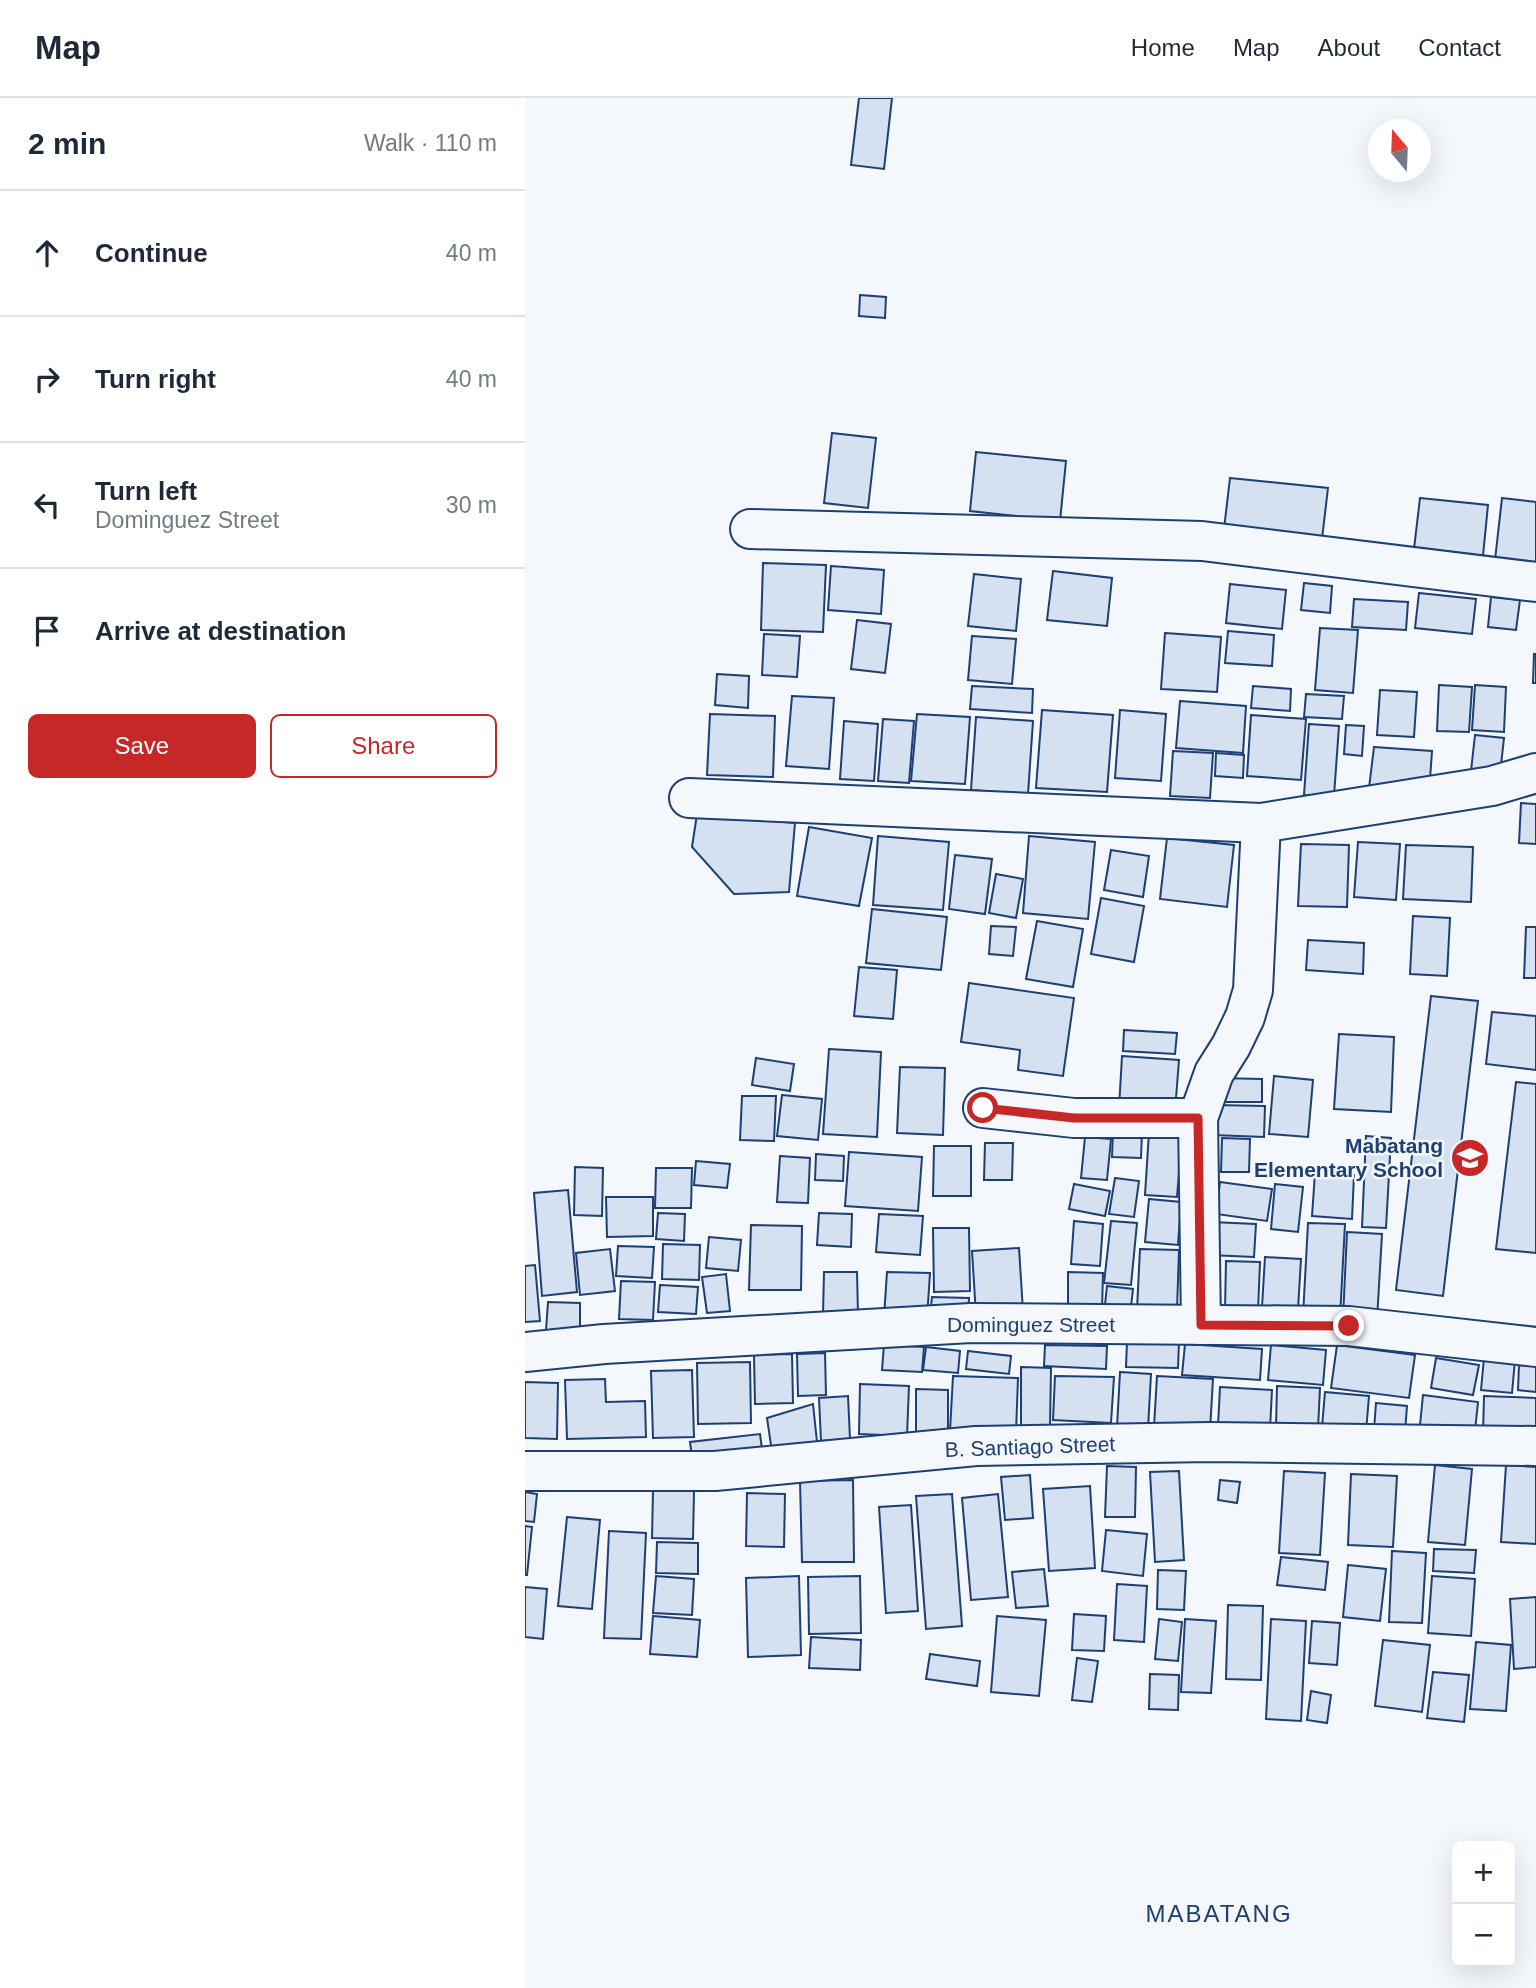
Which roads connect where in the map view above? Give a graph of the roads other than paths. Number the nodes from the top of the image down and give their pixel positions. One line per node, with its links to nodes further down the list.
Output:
1 (750, 530): 2 (street)
2 (1536, 582)
3 (1536, 773): 5 (street)
4 (689, 798): 5 (street)
5 (1261, 823): 7 (street)
6 (983, 1108): 7 (street)
7 (1198, 1118): 8 (street)
8 (1201, 1325): 9 (street, Dominguez Street); 10 (street, Dominguez Street)
9 (1536, 1347)
10 (525, 1352)
11 (1536, 1446): 12 (street, B. Santiago Street)
12 (525, 1471)

